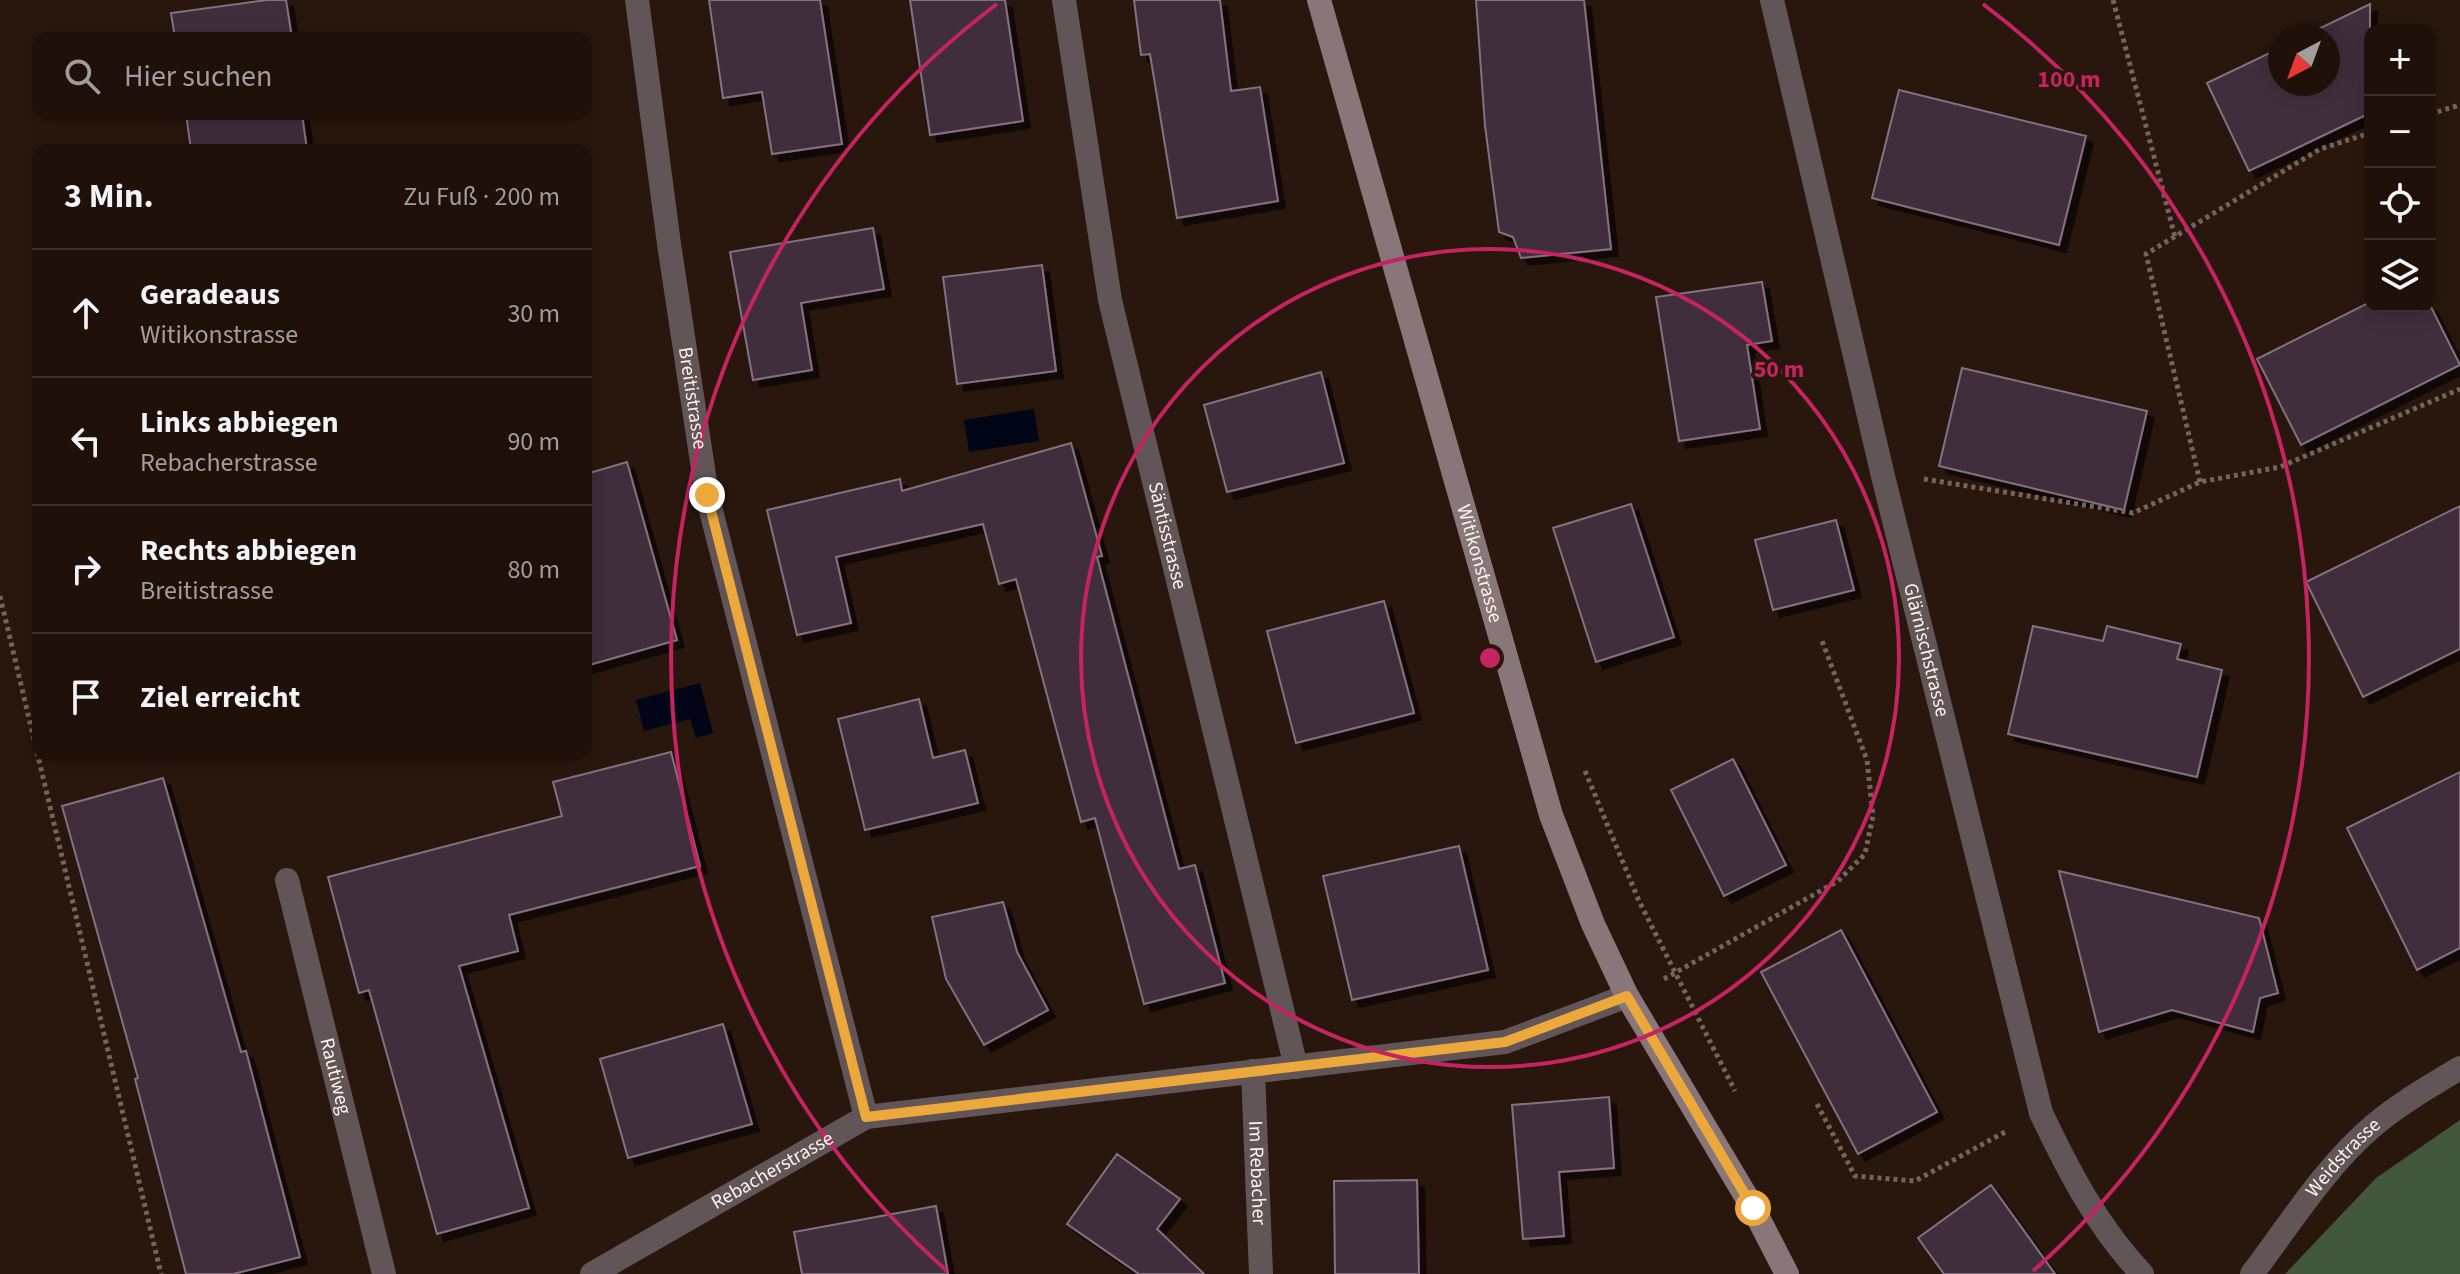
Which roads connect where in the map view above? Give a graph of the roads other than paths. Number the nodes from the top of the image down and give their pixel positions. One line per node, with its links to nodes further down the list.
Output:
1 (637, 0): 10 (street, Breitistrasse)
2 (1064, 0): 7 (street, Säntisstrasse)
3 (1319, 0): 6 (main road, Witikonstrasse)
4 (1772, 0): 15 (street, Glärnischstrasse)
5 (287, 880): 11 (street, Rautiweg)
6 (1627, 996): 7 (street, Rebacherstrasse); 14 (main road, Witikonstrasse)
7 (1296, 1067): 9 (street, Rebacherstrasse)
8 (2460, 1068): 16 (street, Weidstrasse)
9 (1253, 1071): 10 (street, Rebacherstrasse); 13 (street, Im Rebacher)
10 (866, 1117): 12 (street, Rebacherstrasse)
11 (384, 1274)
12 (592, 1274)
13 (1261, 1274)
14 (1787, 1274)
15 (2142, 1274)
16 (2252, 1274)

